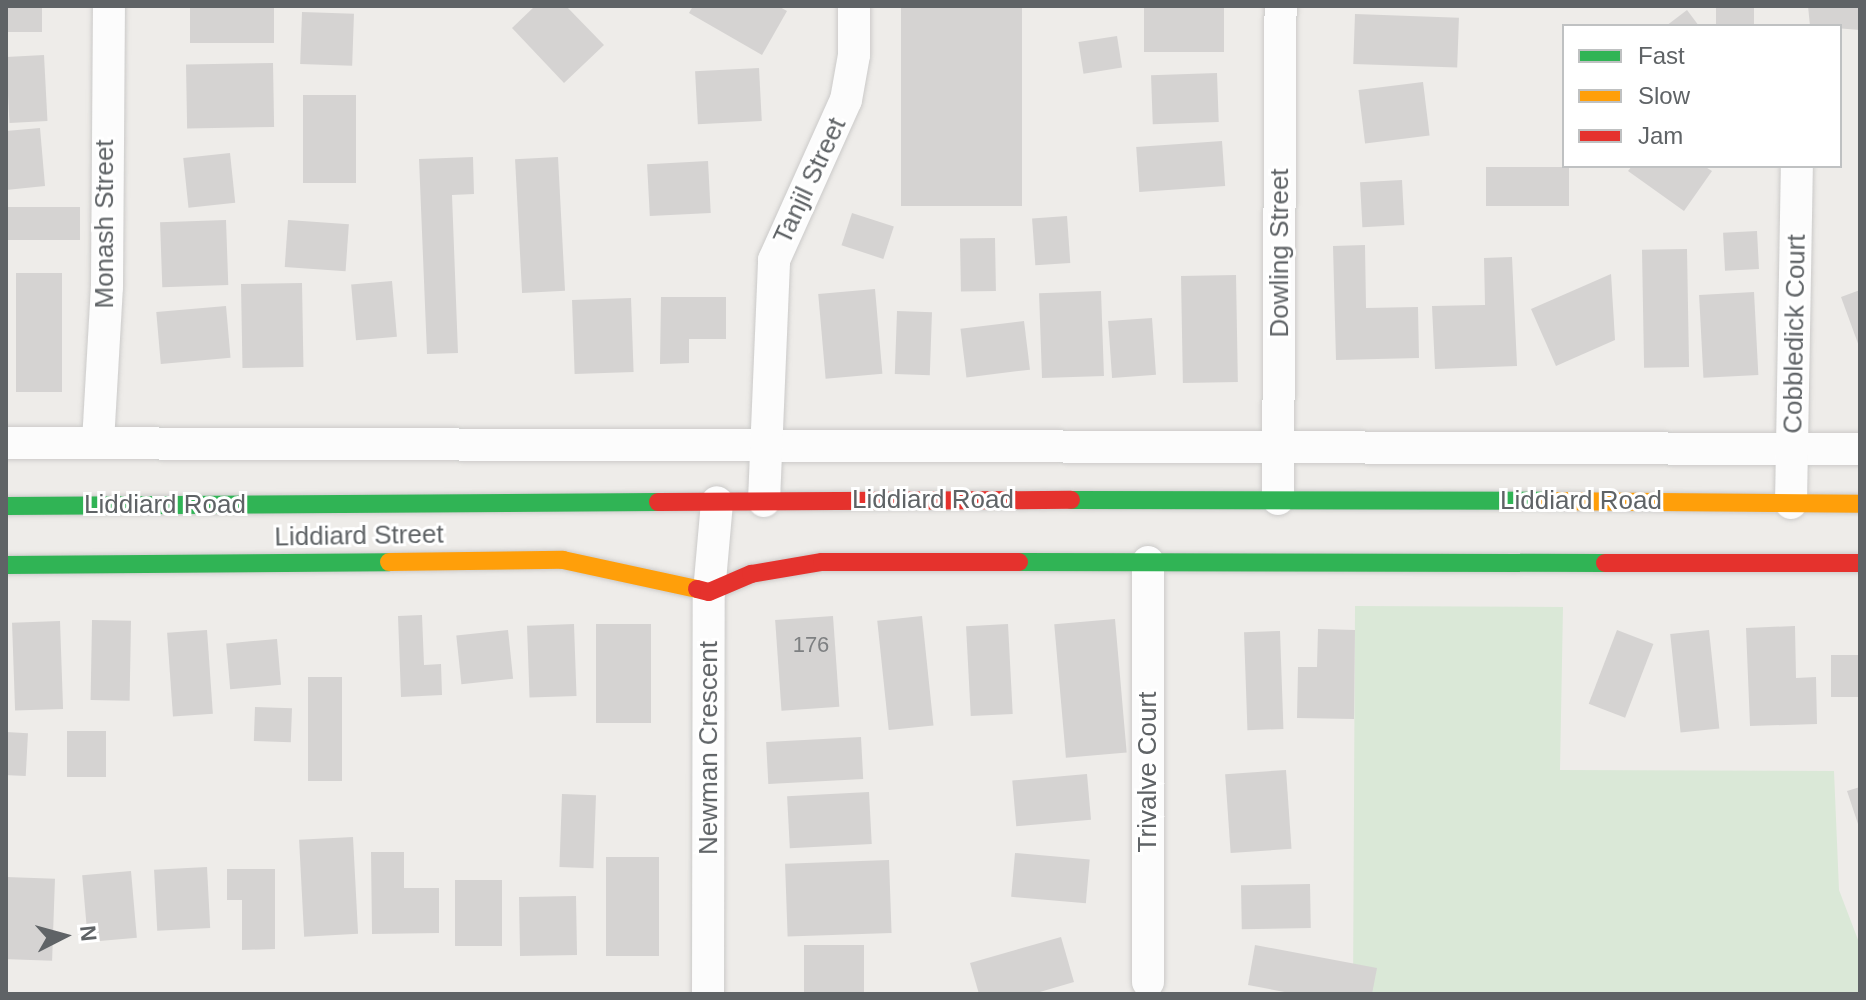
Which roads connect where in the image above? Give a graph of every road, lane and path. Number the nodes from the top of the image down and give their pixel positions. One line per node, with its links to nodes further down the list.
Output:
1 (109, 6): 5 (street, Monash Street)
2 (854, 6): 7 (street, Tanjil Street)
3 (1281, 6): 8 (street, Dowling Street)
4 (1797, 168): 9 (street, Cobbledick Court)
5 (98, 442): 6 (street, Liddiard Road); 7 (street, Liddiard Road)
6 (6, 443)
7 (770, 445): 8 (street, Liddiard Road); 12 (street, Tanjil Street)
8 (1278, 449): 9 (street, Liddiard Road); 11 (street, Dowling Street)
9 (1793, 449): 10 (street, Liddiard Road); 14 (street, Cobbledick Court)
10 (1860, 449)
11 (1278, 499): 12 (street, Liddiard Road); 14 (street, Liddiard Road)
12 (764, 501): 13 (street, Liddiard Road)
13 (717, 502): 16 (street, Liddiard Road); 20 (street, Newman Crescent)
14 (1791, 503): 15 (street, Liddiard Road)
15 (1860, 504)
16 (6, 506)
17 (1148, 562): 18 (street); 20 (street); 21 (street, Trivalve Court)
18 (1860, 563)
19 (6, 565): 20 (street, Liddiard Street)
20 (709, 592): 22 (street, Newman Crescent)
21 (1148, 982)
22 (708, 994)

